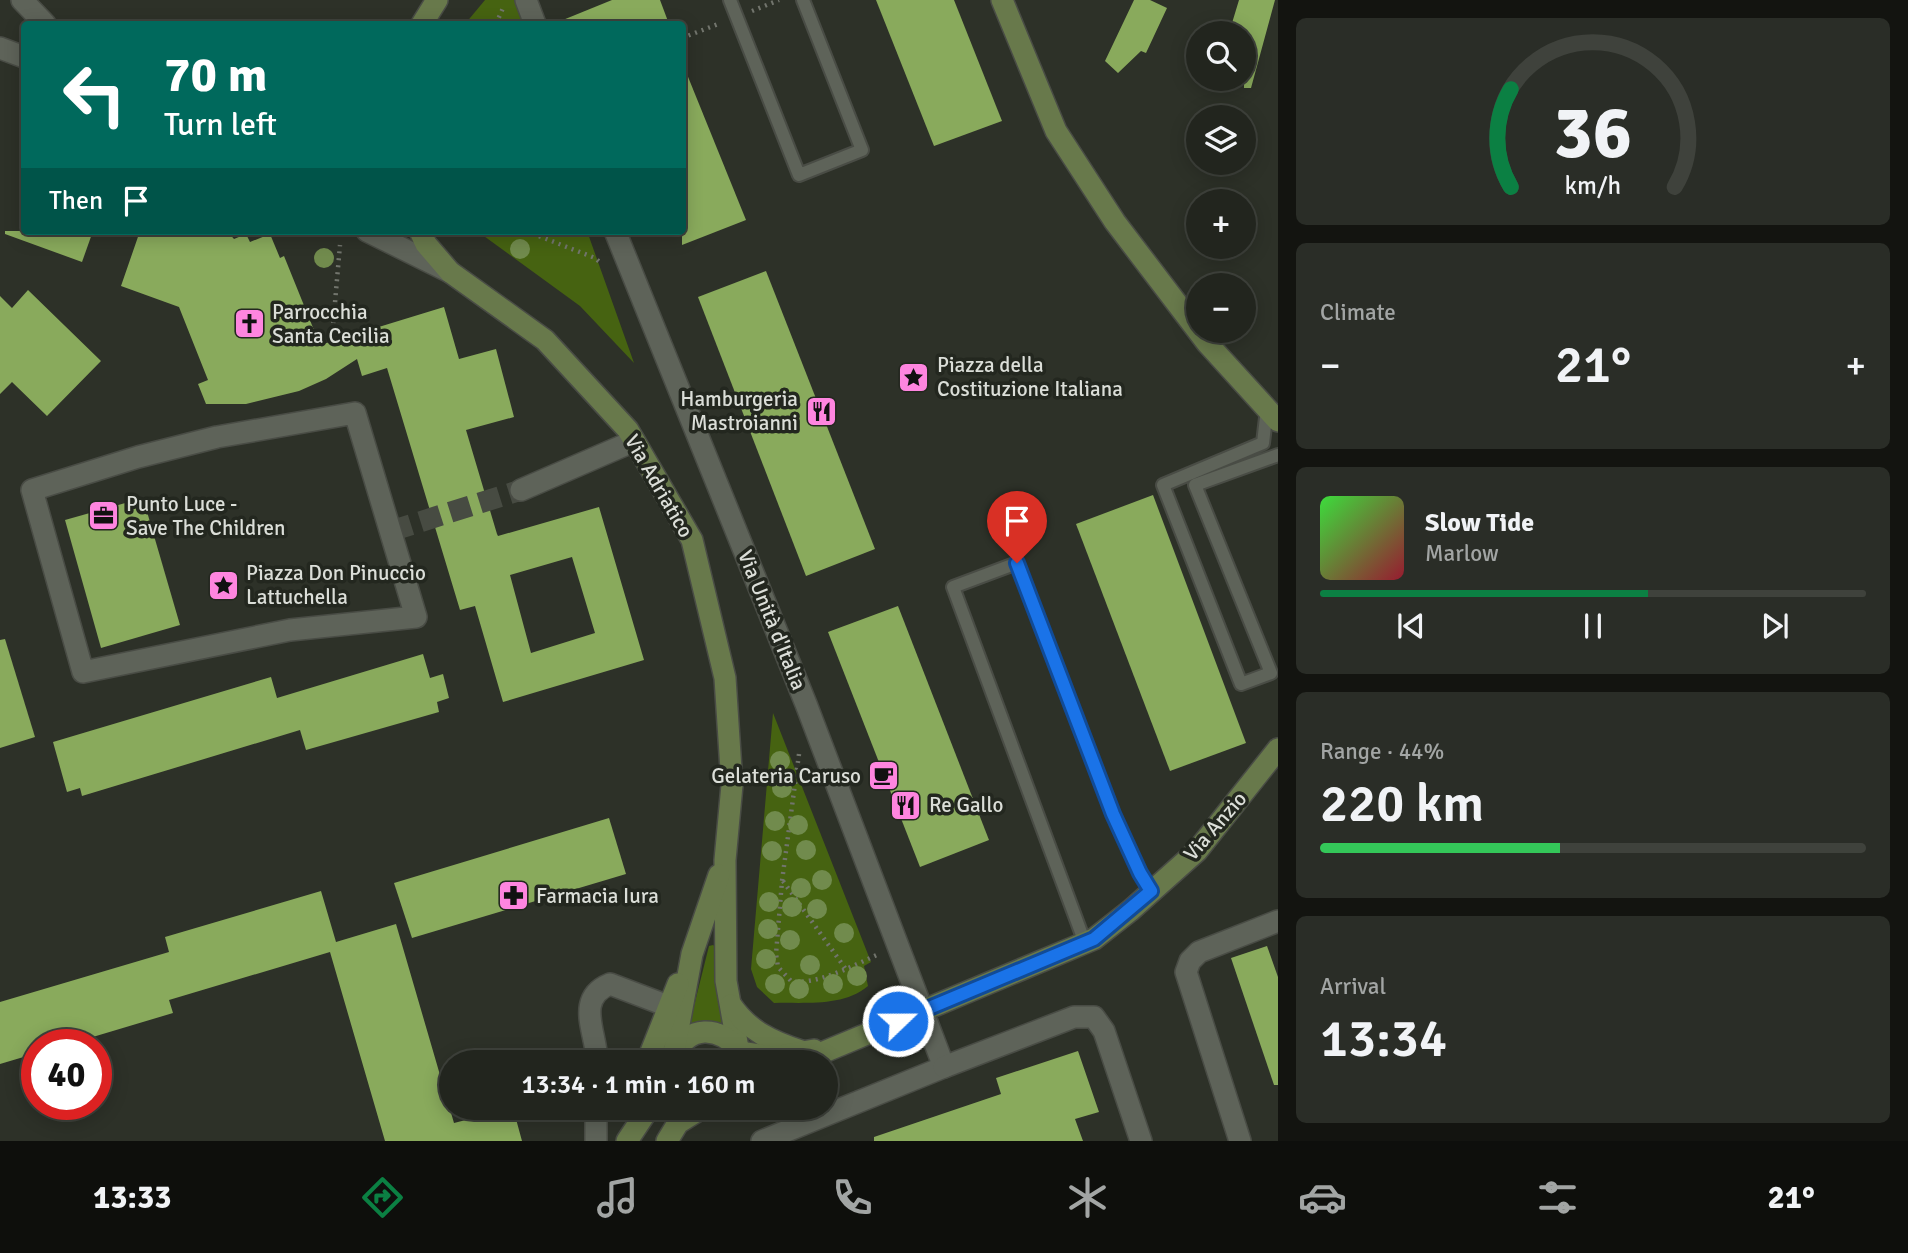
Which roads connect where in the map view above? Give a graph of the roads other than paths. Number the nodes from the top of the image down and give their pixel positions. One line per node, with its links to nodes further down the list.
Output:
1 (22, 0): 7 (street)
2 (437, 0): 8 (street)
3 (526, 0): 9 (street)
4 (730, 0): 5 (lane)
5 (803, 0)
6 (1002, 0): 17 (street)
7 (42, 21)
8 (424, 21)
9 (534, 21)
10 (0, 48): 11 (street)
11 (21, 56)
12 (375, 235): 15 (street, Via Adriatico)
13 (422, 235): 15 (street, Via Adriatico)
14 (617, 235): 29 (street, Via Unità d'Italia)
15 (450, 272): 18 (street, Via Adriatico)
16 (355, 413): 16 (street)
17 (1272, 415): 19 (lane)
18 (634, 441): 20 (street); 22 (street, Via Adriatico)
19 (1278, 455)
20 (521, 490)
21 (1278, 749): 23 (street, Via Anzio)
22 (725, 860): 26 (street, Via Adriatico); 27 (street, Via Adriatico)
23 (1151, 891): 25 (street, Via Anzio); 25 (lane)
24 (1278, 921): 49 (street)
25 (1085, 943): 29 (street, Via Anzio)
26 (692, 954): 28 (street); 32 (street, Via Adriatico)
27 (728, 1002): 35 (street, Via Adriatico); 36 (street)
28 (668, 1006): 30 (street); 31 (street)
29 (923, 1011): 37 (street, Via Anzio); 38 (street)
30 (595, 1050)
31 (652, 1050)
32 (674, 1050)
33 (678, 1050): 34 (street)
34 (737, 1050)
35 (740, 1050)
36 (789, 1050)
37 (824, 1050)
38 (944, 1067): 47 (street); 48 (street)
39 (596, 1120): 43 (street)
40 (626, 1120): 44 (street)
41 (641, 1120): 45 (street)
42 (683, 1120): 46 (street)
43 (596, 1141)
44 (618, 1141)
45 (627, 1141)
46 (667, 1141)
47 (762, 1141)
48 (1142, 1141)
49 (1240, 1141)

